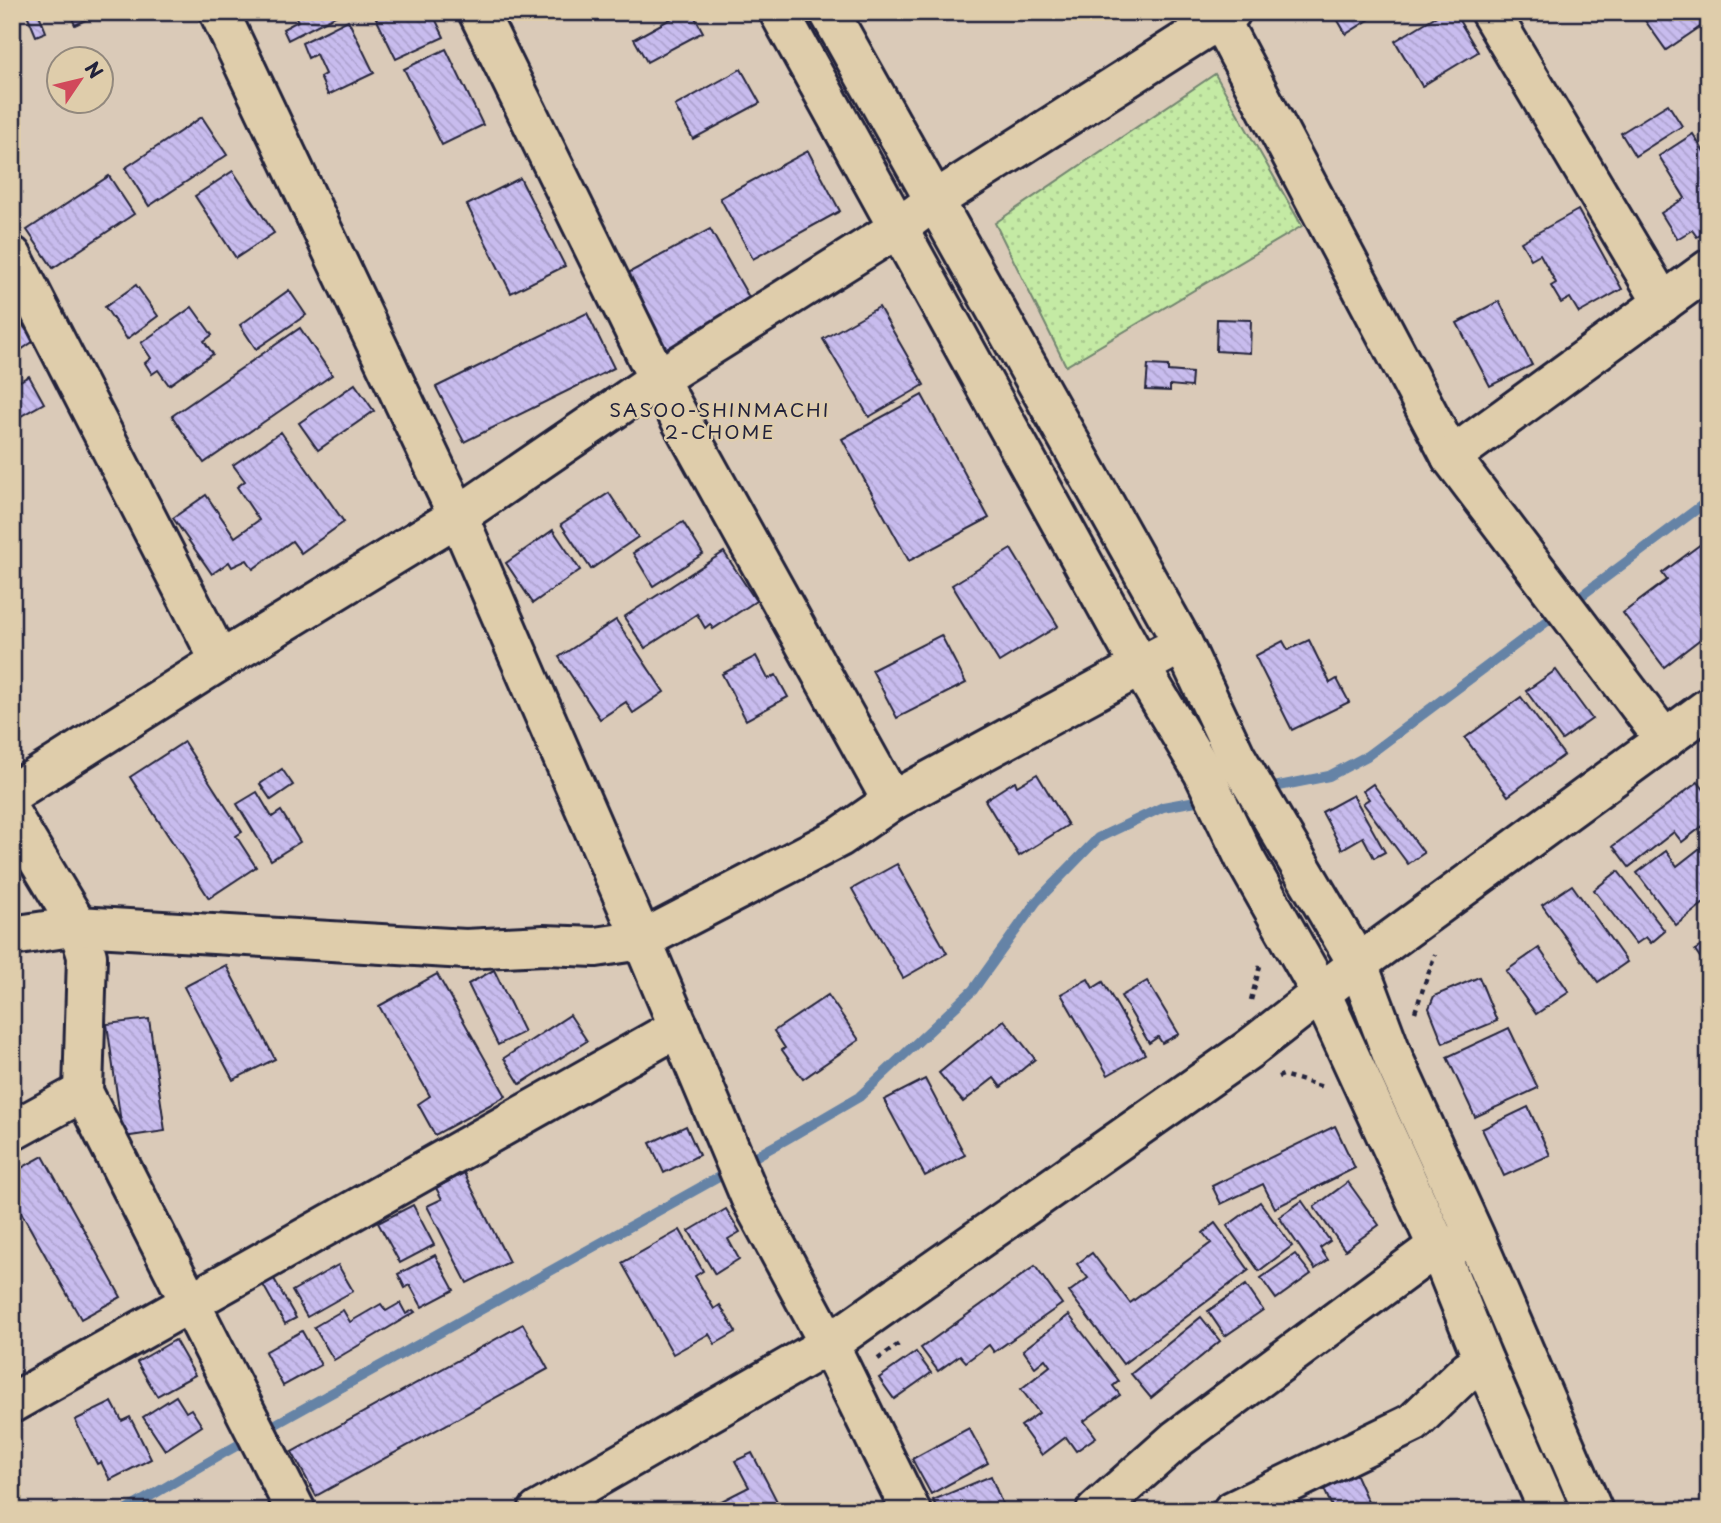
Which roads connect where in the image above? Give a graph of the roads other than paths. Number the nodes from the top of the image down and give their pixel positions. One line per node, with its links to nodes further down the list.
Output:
1 (219, 12): 14 (street)
2 (478, 12): 12 (street)
3 (779, 12): 8 (street)
4 (829, 12): 7 (street)
5 (1490, 12): 11 (street)
6 (1222, 15): 7 (street); 13 (street)
7 (934, 201): 8 (street); 15 (street)
8 (898, 228): 12 (street); 17 (street)
9 (12, 257): 16 (street)
10 (1709, 269): 11 (street)
11 (1662, 303): 13 (street)
12 (659, 379): 14 (street); 22 (street)
13 (1451, 457): 19 (street)
14 (458, 516): 16 (street); 26 (street)
15 (1182, 642): 17 (street); 20 (street)
16 (220, 661): 21 (street)
17 (1140, 668): 20 (street); 22 (street)
18 (1709, 707): 19 (street)
19 (1665, 740): 27 (street)
20 (1219, 765): 27 (street); 28 (street)
21 (12, 793)
22 (892, 801): 26 (street)
23 (12, 816): 24 (street)
24 (78, 926): 25 (street); 26 (street); 30 (street)
25 (12, 936)
26 (642, 940): 29 (street)
27 (1358, 964): 28 (street); 32 (street)
28 (1321, 993): 33 (street); 35 (street)
29 (680, 1027): 34 (street); 35 (street)
30 (83, 1092): 31 (street); 34 (street)
31 (12, 1131)
32 (1475, 1237): 33 (street); 44 (street)
33 (1439, 1250): 36 (street); 41 (street)
34 (190, 1305): 37 (street); 38 (street)
35 (829, 1344): 39 (street); 40 (street)
36 (1484, 1362): 42 (street); 43 (street)
37 (12, 1403)
38 (296, 1511)
39 (538, 1511)
40 (911, 1511)
41 (1096, 1511)
42 (1232, 1511)
43 (1549, 1511)
44 (1593, 1511)

